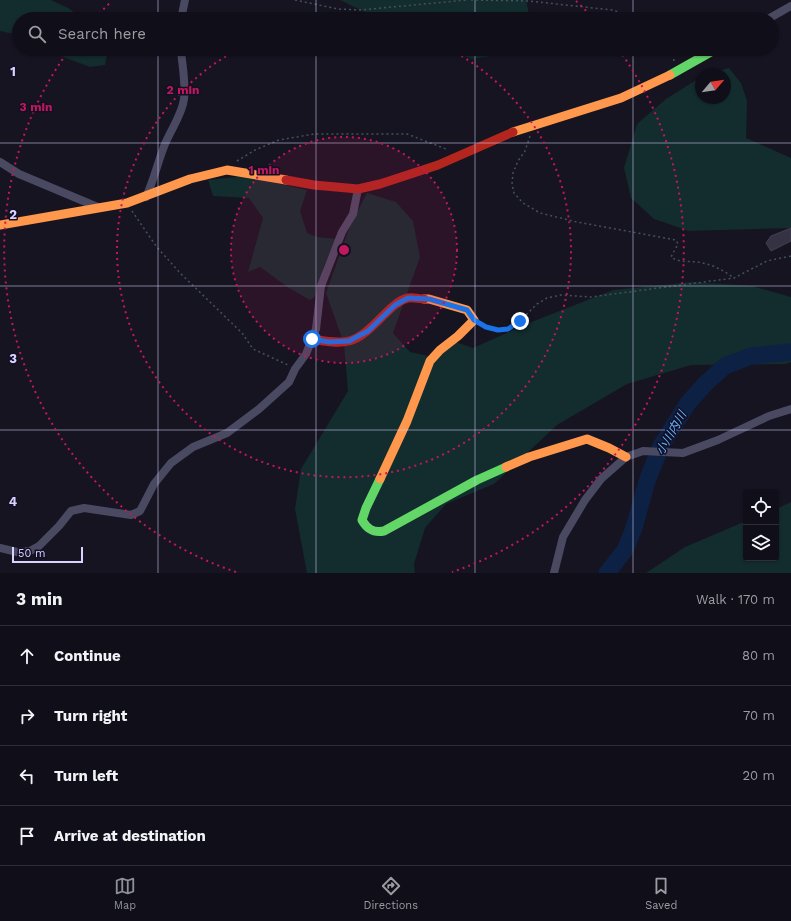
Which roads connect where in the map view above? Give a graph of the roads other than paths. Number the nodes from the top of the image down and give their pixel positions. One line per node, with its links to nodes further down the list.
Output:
1 (185, 0): 3 (street)
2 (791, 6): 4 (street)
3 (182, 12)
4 (779, 13)
5 (181, 56): 9 (street)
6 (704, 56): 8 (street)
7 (0, 162): 10 (street)
8 (358, 189): 9 (street); 12 (street)
9 (146, 197): 10 (street)
10 (101, 208): 11 (street)
11 (0, 225)
12 (312, 339): 14 (street); 15 (street)
13 (791, 409): 14 (street)
14 (626, 457): 16 (street)
15 (0, 548)
16 (554, 573)

